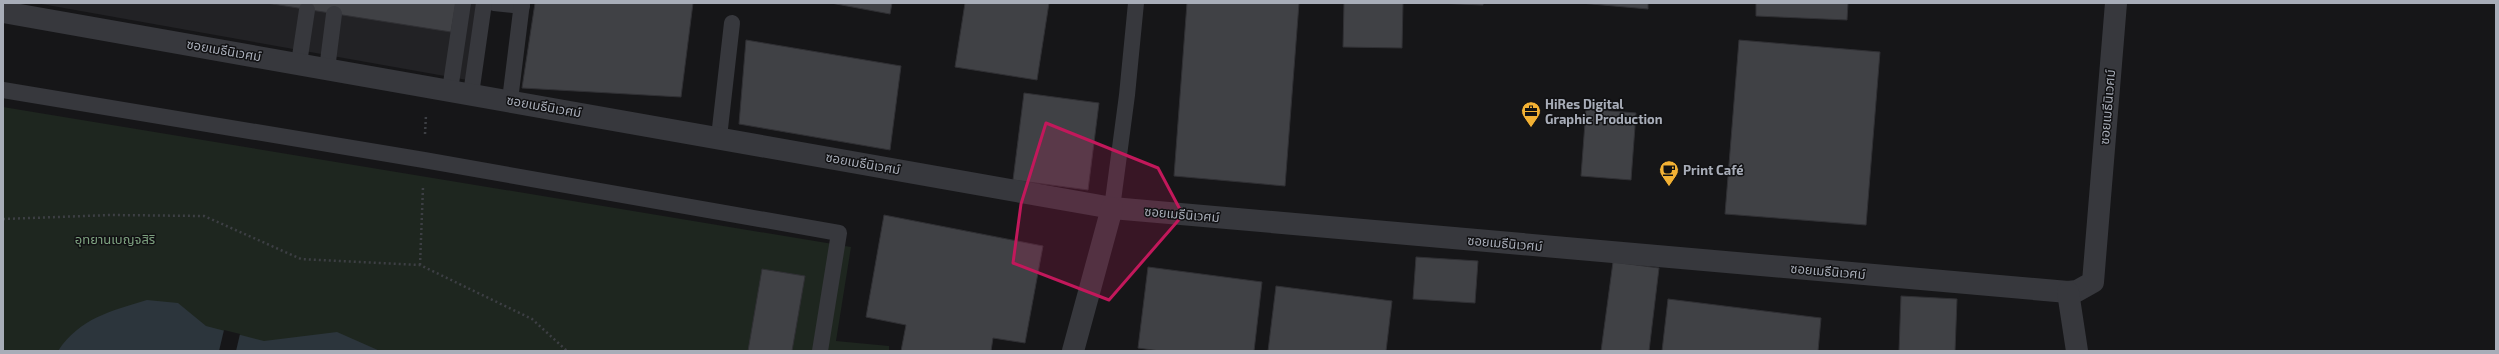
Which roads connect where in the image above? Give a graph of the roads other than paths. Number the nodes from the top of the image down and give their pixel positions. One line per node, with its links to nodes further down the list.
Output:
1 (463, 3): 14 (lane)
2 (484, 3): 14 (lane)
3 (494, 3): 6 (lane)
4 (1136, 3): 17 (lane)
5 (2116, 3): 18 (street, ซอยเมธีนิเวศม์)
6 (522, 4): 15 (lane)
7 (307, 10): 11 (lane)
8 (3, 12): 11 (street, ซอยเมธีนิเวศม์)
9 (334, 14): 12 (lane)
10 (732, 23): 16 (lane)
11 (299, 63): 12 (street, ซอยเมธีนิเวศม์)
12 (327, 69): 14 (street, ซอยเมธีนิเวศม์)
13 (3, 90): 19 (lane)
14 (461, 92): 15 (street, ซอยเมธีนิเวศม์)
15 (510, 100): 16 (street, ซอยเมธีนิเวศม์)
16 (719, 137): 17 (street, ซอยเมธีนิเวศม์)
17 (1112, 208): 18 (street, ซอยเมธีนิเวศม์); 20 (street)
18 (2068, 292): 21 (street)
19 (820, 351)
20 (1073, 351)
21 (2077, 351)

